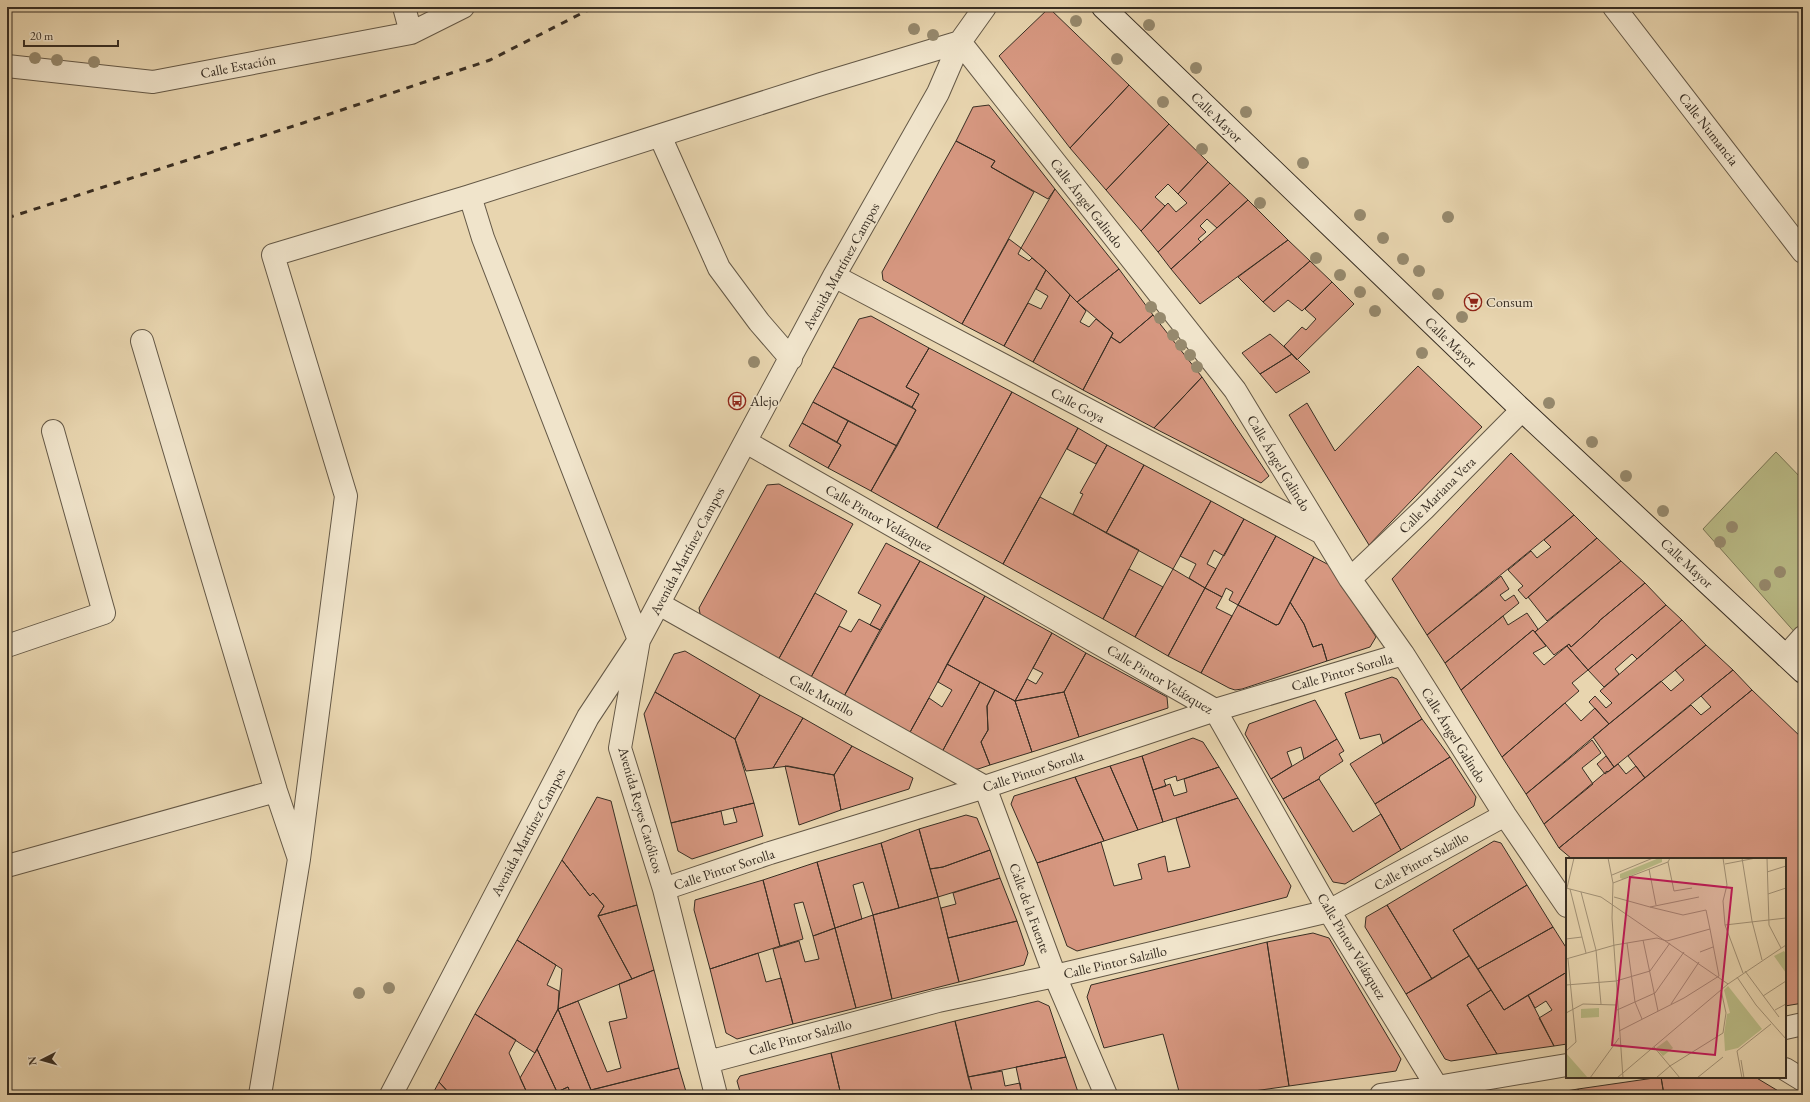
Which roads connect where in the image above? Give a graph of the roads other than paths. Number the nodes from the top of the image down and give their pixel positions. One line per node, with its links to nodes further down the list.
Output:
1 (404, 7): 6 (street)
2 (463, 7): 6 (street, Calle Estación)
3 (985, 7): 7 (street, Avenida Martínez Campos)
4 (1102, 7): 15 (street, Calle Mayor)
5 (1614, 7): 11 (street, Calle Numancia)
6 (410, 33): 8 (street, Calle Estación)
7 (960, 42): 9 (street); 12 (street, Avenida Martínez Campos); 18 (street, Calle Ángel Galindo)
8 (7, 66)
9 (660, 136): 10 (street); 14 (street)
10 (470, 196): 22 (street); 31 (street)
11 (1803, 252)
12 (834, 276): 14 (street, Avenida Martínez Campos); 18 (street, Calle Goya)
13 (142, 341): 29 (street)
14 (791, 359): 17 (street, Avenida Martínez Campos)
15 (1522, 410): 19 (street, Calle Mariana Vera); 25 (street, Calle Mayor)
16 (53, 431): 23 (street)
17 (746, 442): 20 (street, Avenida Martínez Campos); 27 (street, Calle Pintor Velázquez)
18 (1322, 533): 19 (street, Calle Ángel Galindo)
19 (1350, 579): 24 (street, Calle Ángel Galindo)
20 (659, 604): 22 (street, Avenida Martínez Campos); 28 (street, Calle Murillo)
21 (1803, 637): 25 (street)
22 (639, 640): 33 (street, Avenida Reyes Católicos); 45 (street, Avenida Martínez Campos)
23 (7, 646)
24 (1403, 654): 27 (street, Calle Pintor Sorolla); 30 (street, Calle Ángel Galindo)
25 (1786, 656): 26 (street, Calle Mayor)
26 (1803, 672)
27 (1215, 710): 28 (street, Calle Pintor Sorolla); 35 (street, Calle Pintor Velázquez)
28 (985, 787): 33 (street, Calle Pintor Sorolla); 36 (street, Calle de la Fuente)
29 (276, 791): 31 (street); 32 (street)
30 (1505, 815): 34 (street, Calle Ángel Galindo); 35 (street, Calle Pintor Salzillo)
31 (299, 859): 44 (street)
32 (7, 866)
33 (664, 889): 39 (street, Avenida Reyes Católicos)
34 (1566, 905)
35 (1329, 911): 36 (street, Calle Pintor Salzillo); 43 (street, Calle Pintor Velázquez)
36 (1055, 976): 39 (street, Calle Pintor Salzillo); 47 (street, Calle de la Fuente)
37 (1803, 1024): 38 (street)
38 (1786, 1028)
39 (708, 1062): 46 (street, Avenida Reyes Católicos)
40 (1566, 1065): 43 (street)
41 (1786, 1071): 42 (street)
42 (1803, 1080)
43 (1438, 1088): 48 (street)
44 (260, 1095)
45 (391, 1095)
46 (716, 1095)
47 (1106, 1095)
48 (1381, 1095)

